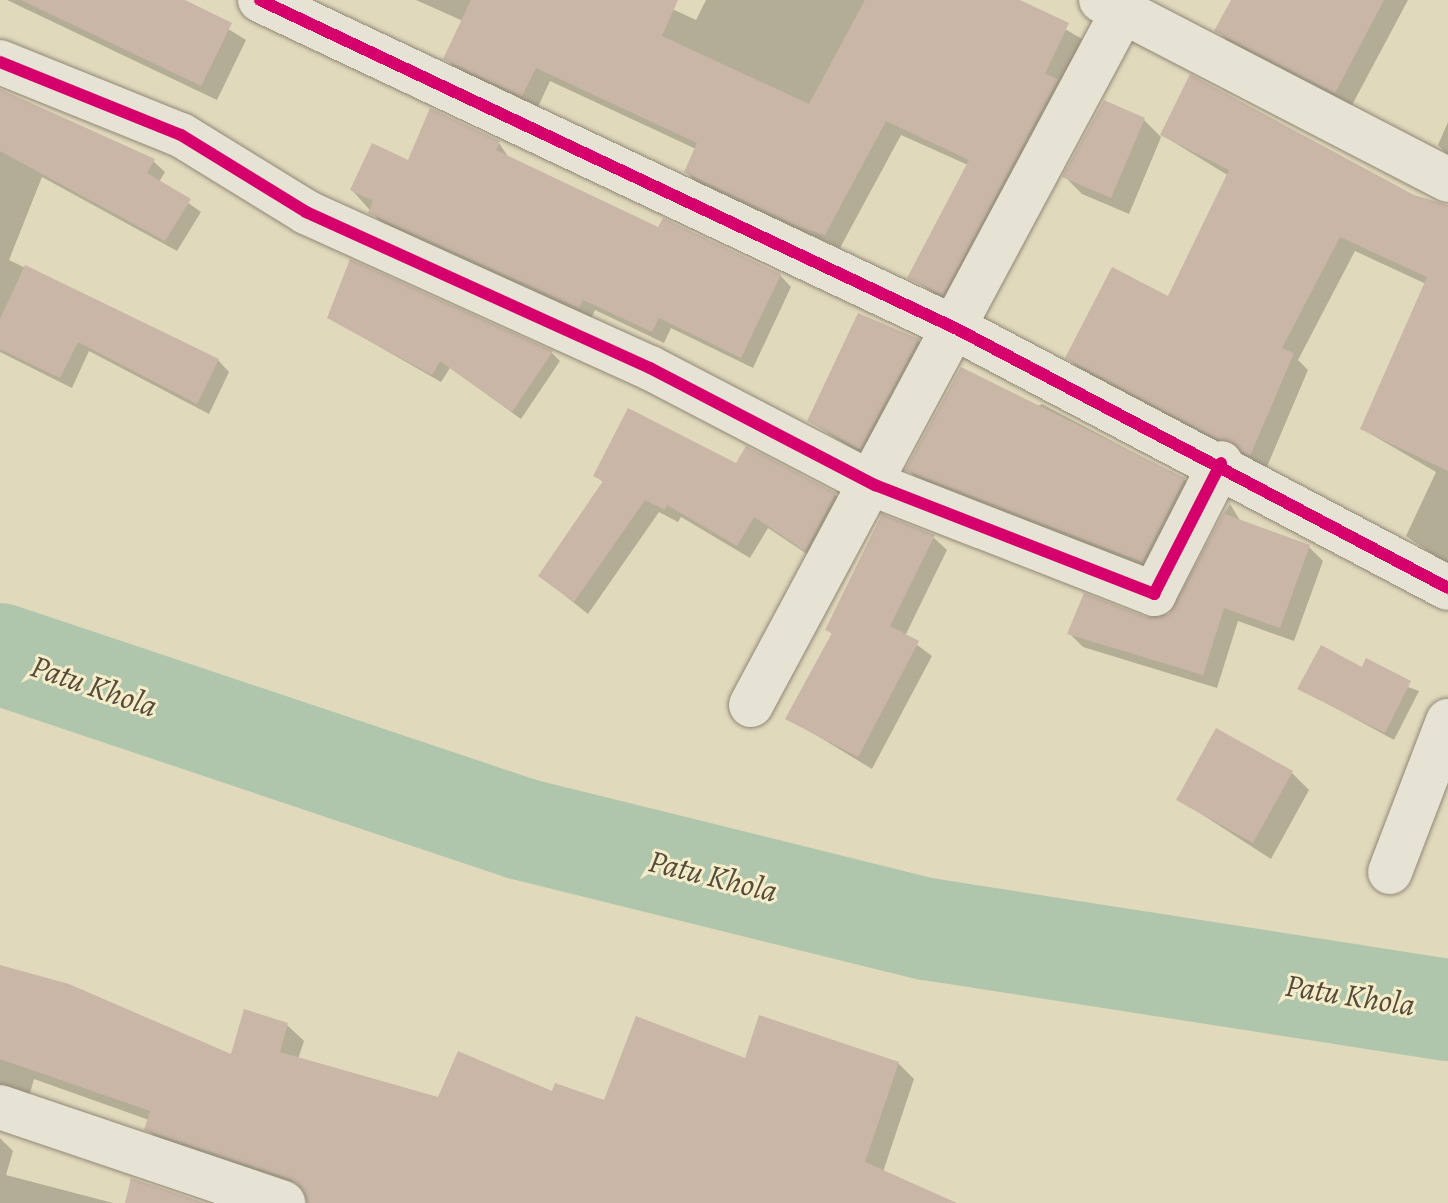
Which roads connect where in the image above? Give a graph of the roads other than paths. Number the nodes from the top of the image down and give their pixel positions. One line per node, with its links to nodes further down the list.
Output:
1 (260, 0): 5 (street)
2 (1112, 6): 4 (street); 5 (street)
3 (0, 62): 7 (street)
4 (1448, 180)
5 (957, 329): 6 (street); 7 (street)
6 (1221, 463): 7 (street); 8 (street)
7 (875, 485): 9 (street)
8 (1448, 588)
9 (751, 705)
10 (1448, 721): 11 (street)
11 (1390, 872)
12 (0, 1107): 13 (street)
13 (261, 1200)

